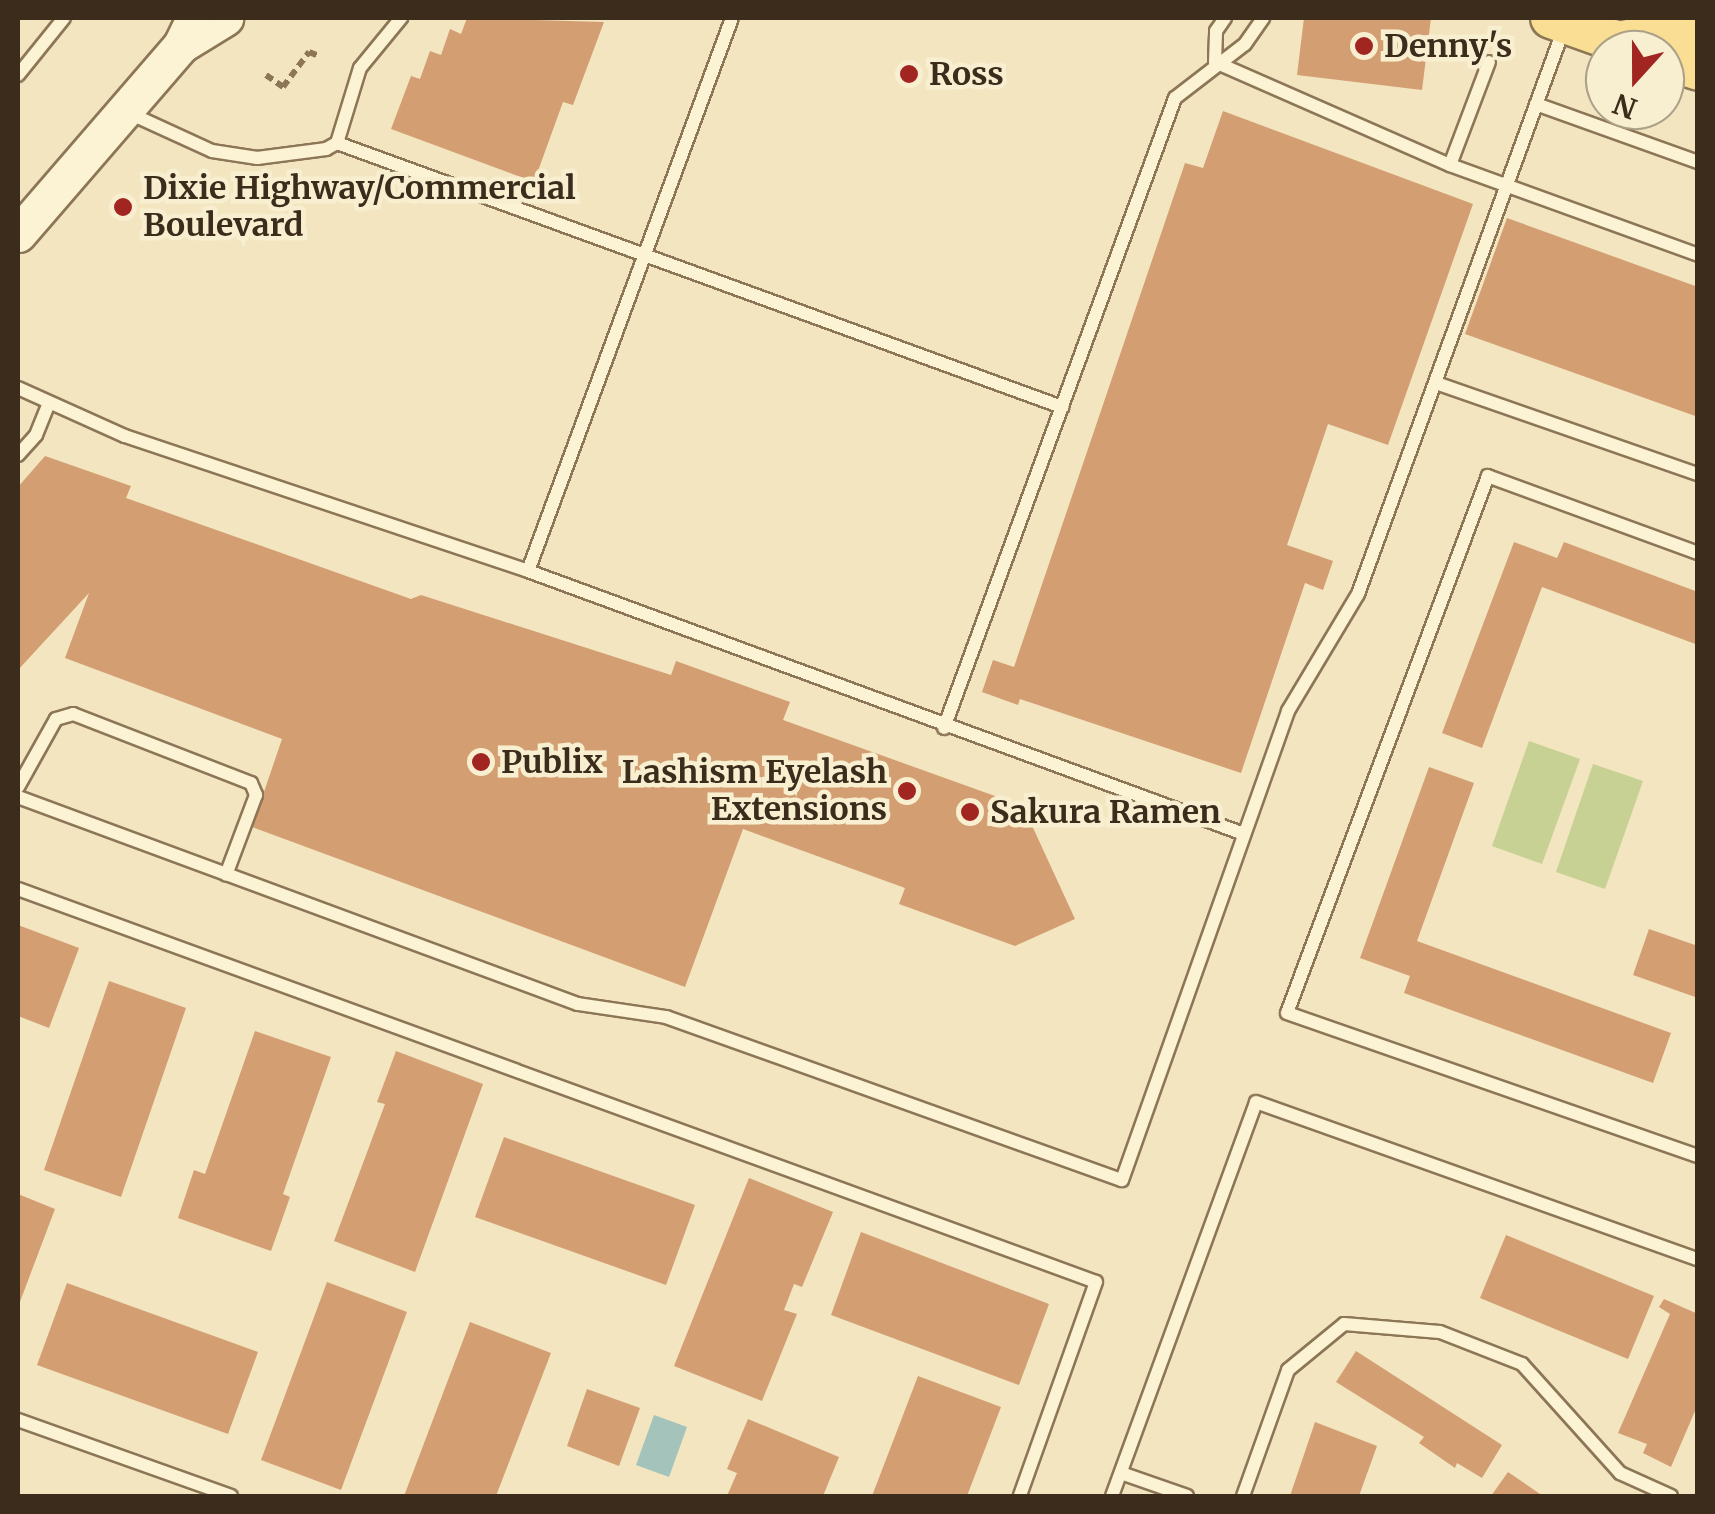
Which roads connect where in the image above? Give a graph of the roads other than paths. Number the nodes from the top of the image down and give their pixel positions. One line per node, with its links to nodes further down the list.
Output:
1 (64, 18): 12 (lane)
2 (225, 18): 9 (main road)
3 (401, 18): 15 (lane)
4 (732, 18): 20 (lane)
5 (1225, 18): 10 (lane)
6 (1263, 18): 10 (lane)
7 (1558, 20): 8 (main road); 13 (lane)
8 (1586, 30)
9 (188, 32): 14 (main road)
10 (1215, 62): 17 (lane); 25 (lane)
11 (1488, 62): 17 (lane)
12 (18, 75)
13 (1536, 104): 16 (lane); 18 (lane)
14 (125, 112): 15 (lane); 19 (main road)
15 (336, 143): 20 (lane)
16 (1698, 162)
17 (1450, 166): 18 (lane)
18 (1507, 186): 21 (lane); 22 (lane)
19 (18, 234)
20 (647, 254): 25 (lane); 29 (lane)
21 (1698, 254)
22 (1436, 383): 27 (lane); 33 (lane)
23 (18, 388): 24 (lane)
24 (48, 406): 26 (lane); 29 (lane)
25 (1062, 407): 30 (lane)
26 (18, 456)
27 (1698, 474)
28 (1698, 553): 36 (lane)
29 (528, 571): 30 (lane)
30 (944, 728): 33 (lane)
31 (18, 788): 34 (lane)
32 (18, 797): 34 (lane)
33 (1244, 834): 34 (lane)
34 (226, 875)
35 (18, 889): 41 (lane)
36 (1698, 1156)
37 (1698, 1259): 39 (lane)
38 (18, 1420): 40 (lane)
39 (1121, 1473): 42 (lane); 43 (lane)
40 (231, 1496)
41 (1020, 1496)
42 (1112, 1496)
43 (1187, 1496)
44 (1243, 1496): 45 (lane)
45 (1671, 1496)

